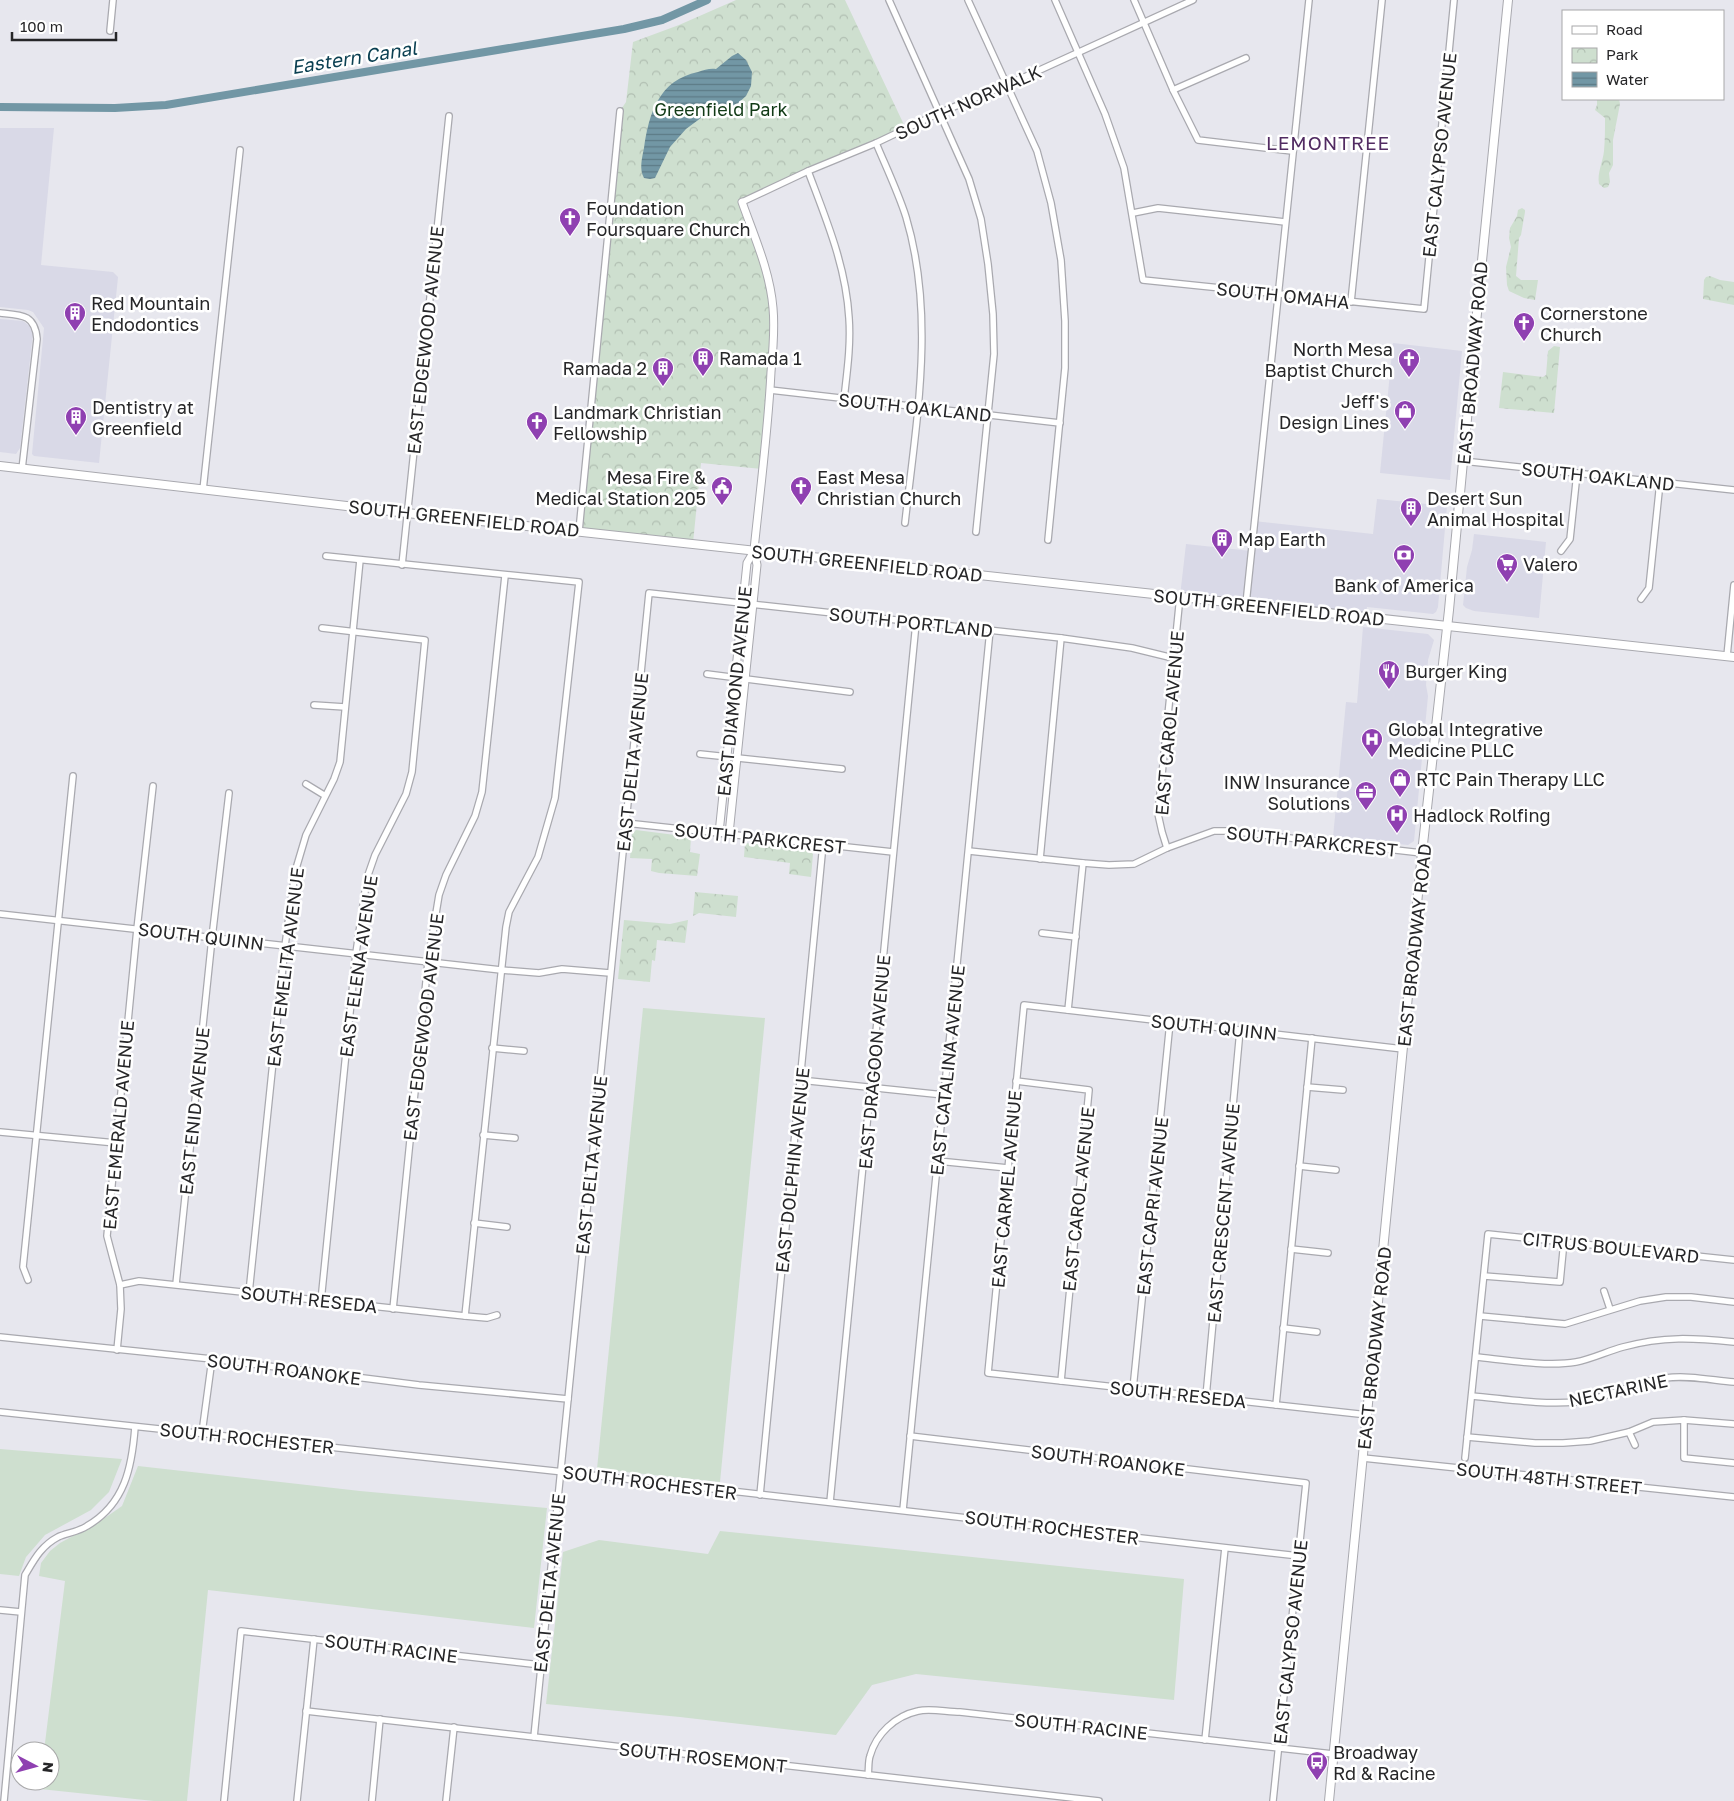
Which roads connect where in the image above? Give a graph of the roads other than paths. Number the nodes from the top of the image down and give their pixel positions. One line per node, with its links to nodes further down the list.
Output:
1 (113, 0): 12 (street)
2 (889, 0): 18 (street)
3 (968, 0): 15 (street)
4 (1055, 0): 13 (street)
5 (1134, 0): 11 (street)
6 (1193, 0): 11 (street, SOUTH NORWALK)
7 (1309, 0): 22 (street)
8 (1382, 0): 28 (street)
9 (1454, 0): 29 (street, EAST CALYPSO AVENUE)
10 (1508, 0): 36 (main road, EAST BROADWAY ROAD)
11 (1145, 24): 13 (street, SOUTH NORWALK); 16 (street)
12 (110, 31)
13 (1079, 53): 15 (street, SOUTH NORWALK); 25 (street)
14 (1246, 58): 16 (street)
15 (1007, 85): 18 (street, SOUTH NORWALK); 35 (street)
16 (1173, 90): 22 (street)
17 (620, 110): 45 (street)
18 (939, 113): 20 (street, SOUTH NORWALK); 34 (street)
19 (449, 116): 43 (street, EAST EDGEWOOD AVENUE)
20 (876, 143): 23 (street, SOUTH NORWALK); 33 (street)
21 (240, 150): 41 (street)
22 (1292, 151): 26 (street)
23 (808, 171): 24 (street, SOUTH NORWALK); 32 (street)
24 (742, 202): 31 (street, EAST DIAMOND AVENUE)
25 (1133, 213): 26 (street); 27 (street, SOUTH OMAHA)
26 (1285, 222): 27 (street)
27 (1278, 294): 28 (street, SOUTH OMAHA); 60 (street)
28 (1351, 302): 29 (street, SOUTH OMAHA)
29 (1424, 309)
30 (0, 313): 38 (street)
31 (770, 390): 32 (street, SOUTH OAKLAND); 48 (street, EAST DIAMOND AVENUE)
32 (844, 399): 33 (street, SOUTH OAKLAND)
33 (918, 407): 34 (street, SOUTH OAKLAND); 44 (street)
34 (989, 415): 35 (street, SOUTH OAKLAND); 46 (street)
35 (1060, 423): 47 (street)
36 (1463, 462): 39 (street, SOUTH OAKLAND); 62 (main road, EAST BROADWAY ROAD)
37 (0, 466): 38 (main road, SOUTH GREENFIELD ROAD)
38 (22, 469): 41 (main road, SOUTH GREENFIELD ROAD)
39 (1577, 473): 40 (street, SOUTH OAKLAND); 49 (street)
40 (1660, 482): 42 (street, SOUTH OAKLAND); 57 (street)
41 (203, 490): 43 (main road, SOUTH GREENFIELD ROAD)
42 (1734, 490)
43 (408, 513): 45 (main road, SOUTH GREENFIELD ROAD); 52 (street, EAST EDGEWOOD AVENUE)
44 (905, 523)
45 (579, 531): 48 (main road, SOUTH GREENFIELD ROAD)
46 (976, 532)
47 (1048, 540)
48 (754, 550): 56 (main road, SOUTH GREENFIELD ROAD); 58 (street, EAST DIAMOND AVENUE); 59 (street, EAST DIAMOND AVENUE)
49 (1561, 550)
50 (326, 556): 51 (street)
51 (360, 560): 52 (street); 65 (street, EAST EMELITA AVENUE)
52 (402, 565): 53 (street)
53 (504, 576): 102 (street, EAST EDGEWOOD AVENUE); 103 (street)
54 (1734, 585): 67 (street)
55 (649, 593): 58 (street, SOUTH PORTLAND); 84 (street, EAST DELTA AVENUE)
56 (1180, 596): 60 (main road, SOUTH GREENFIELD ROAD); 68 (street, EAST CAROL AVENUE)
57 (1641, 598)
58 (743, 603): 59 (street, SOUTH PORTLAND); 70 (street, EAST DIAMOND AVENUE)
59 (753, 604): 61 (street, SOUTH PORTLAND); 71 (street, EAST DIAMOND AVENUE)
60 (1246, 604): 62 (main road, SOUTH GREENFIELD ROAD)
61 (916, 623): 64 (street, SOUTH PORTLAND); 90 (street, EAST DRAGOON AVENUE)
62 (1447, 626): 67 (main road, SOUTH GREENFIELD ROAD); 91 (main road, EAST BROADWAY ROAD)
63 (322, 628): 65 (street)
64 (990, 630): 66 (street, SOUTH PORTLAND); 89 (street, EAST CATALINA AVENUE)
65 (353, 632): 74 (street, EAST EMELITA AVENUE); 101 (street, EAST ELENA AVENUE)
66 (1061, 638): 68 (street, SOUTH PORTLAND); 92 (street)
67 (1730, 656)
68 (1173, 658): 88 (street, EAST CAROL AVENUE)
69 (707, 674): 70 (street)
70 (734, 678): 71 (street); 76 (street, EAST DIAMOND AVENUE)
71 (745, 679): 72 (street); 77 (street, EAST DIAMOND AVENUE)
72 (850, 692)
73 (314, 705): 74 (street)
74 (345, 707): 83 (street, EAST EMELITA AVENUE)
75 (700, 754): 76 (street)
76 (727, 757): 77 (street); 85 (street, EAST DIAMOND AVENUE)
77 (737, 758): 78 (street); 86 (street, EAST DIAMOND AVENUE)
78 (842, 769)
79 (73, 776): 95 (street)
80 (306, 784): 83 (street)
81 (153, 786): 96 (street, EAST EMERALD AVENUE)
82 (229, 793): 99 (street, EAST ENID AVENUE)
83 (324, 795): 100 (street, EAST EMELITA AVENUE)
84 (626, 824): 85 (street, SOUTH PARKCREST); 104 (street, EAST DELTA AVENUE)
85 (719, 833): 86 (street, SOUTH PARKCREST)
86 (729, 834): 87 (street, SOUTH PARKCREST)
87 (823, 844): 90 (street, SOUTH PARKCREST); 113 (street, EAST DOLPHIN AVENUE)
88 (1167, 848): 91 (street, SOUTH PARKCREST); 93 (street, SOUTH PARKCREST)
89 (968, 851): 92 (street, SOUTH PARKCREST); 118 (street, EAST CATALINA AVENUE)
90 (893, 852): 115 (street, EAST DRAGOON AVENUE)
91 (1422, 853): 111 (main road, EAST BROADWAY ROAD)
92 (1040, 858): 93 (street, SOUTH PARKCREST)
93 (1083, 863): 98 (street)
94 (0, 914): 95 (street, SOUTH QUINN)
95 (59, 920): 96 (street, SOUTH QUINN); 121 (street)
96 (137, 929): 99 (street, SOUTH QUINN); 123 (street, EAST EMERALD AVENUE)
97 (1042, 933): 98 (street)
98 (1076, 937): 106 (street)
99 (212, 938): 100 (street, SOUTH QUINN); 136 (street, EAST ENID AVENUE)
100 (285, 946): 101 (street, SOUTH QUINN); 139 (street, EAST EMELITA AVENUE)
101 (356, 954): 102 (street, SOUTH QUINN); 140 (street, EAST ELENA AVENUE)
102 (428, 962): 103 (street, SOUTH QUINN); 142 (street, EAST EDGEWOOD AVENUE)
103 (501, 970): 104 (street, SOUTH QUINN); 110 (street)
104 (610, 973): 160 (street, EAST DELTA AVENUE)
105 (1024, 1005): 106 (street, SOUTH QUINN); 114 (street, EAST CARMEL AVENUE)
106 (1068, 1010): 107 (street, SOUTH QUINN)
107 (1170, 1022): 108 (street, SOUTH QUINN); 157 (street, EAST CAPRI AVENUE)
108 (1240, 1030): 109 (street, SOUTH QUINN); 159 (street, EAST CRESCENT AVENUE)
109 (1312, 1038): 111 (street, SOUTH QUINN); 116 (street)
110 (492, 1048): 112 (street); 120 (street)
111 (1404, 1049): 163 (main road, EAST BROADWAY ROAD)
112 (524, 1051)
113 (800, 1080): 115 (street); 177 (street, EAST DOLPHIN AVENUE)
114 (1016, 1081): 126 (street, EAST CARMEL AVENUE); 155 (street, EAST CAROL AVENUE)
115 (872, 1087): 118 (street); 179 (street, EAST DRAGOON AVENUE)
116 (1307, 1087): 117 (street); 125 (street)
117 (1344, 1090)
118 (944, 1095): 124 (street, EAST CATALINA AVENUE)
119 (0, 1132): 121 (street)
120 (483, 1135): 122 (street); 128 (street)
121 (36, 1136): 123 (street); 135 (street)
122 (515, 1138)
123 (116, 1143): 137 (street, EAST EMERALD AVENUE)
124 (938, 1161): 126 (street); 169 (street, EAST CATALINA AVENUE)
125 (1299, 1166): 127 (street); 131 (street)
126 (1008, 1168): 154 (street, EAST CARMEL AVENUE)
127 (1336, 1170)
128 (474, 1223): 129 (street); 145 (street)
129 (507, 1227)
130 (1564, 1241): 133 (street, CITRUS BOULEVARD); 134 (street); 134 (street, CITRUS BOULEVARD)
131 (1291, 1249): 132 (street); 147 (street)
132 (1328, 1253)
133 (1734, 1260)
134 (1484, 1276): 146 (street)
135 (28, 1280)
136 (176, 1284): 137 (street, SOUTH RESEDA); 139 (street, SOUTH RESEDA)
137 (120, 1285): 151 (street, EAST EMERALD AVENUE)
138 (1604, 1291): 143 (street)
139 (249, 1292): 140 (street, SOUTH RESEDA)
140 (321, 1301): 142 (street, SOUTH RESEDA)
141 (1734, 1302): 143 (street)
142 (393, 1309): 145 (street, SOUTH RESEDA)
143 (1610, 1309): 146 (street)
144 (497, 1315): 145 (street, SOUTH RESEDA)
145 (465, 1316)
146 (1480, 1316): 152 (street)
147 (1283, 1328): 148 (street); 161 (street)
148 (1317, 1332)
149 (0, 1337): 151 (street, SOUTH ROANOKE)
150 (1734, 1342): 152 (street)
151 (117, 1350): 153 (street, SOUTH ROANOKE)
152 (1476, 1357): 158 (street)
153 (212, 1359): 160 (street, SOUTH ROANOKE); 168 (street)
154 (988, 1373): 155 (street, SOUTH RESEDA)
155 (1061, 1381): 157 (street, SOUTH RESEDA)
156 (1734, 1382): 158 (street, NECTARINE)
157 (1133, 1389): 159 (street, SOUTH RESEDA)
158 (1472, 1396): 170 (street)
159 (1206, 1397): 161 (street, SOUTH RESEDA)
160 (568, 1399): 175 (street, EAST DELTA AVENUE)
161 (1276, 1404): 163 (street, SOUTH RESEDA)
162 (0, 1412): 166 (street, SOUTH ROCHESTER)
163 (1368, 1415): 172 (main road, EAST BROADWAY ROAD)
164 (1684, 1420): 165 (street); 167 (street); 174 (street)
165 (1734, 1424)
166 (135, 1426): 168 (street, SOUTH ROCHESTER); 184 (street)
167 (1630, 1432): 170 (street); 171 (street)
168 (202, 1433): 175 (street, SOUTH ROCHESTER)
169 (910, 1436): 176 (street, SOUTH ROANOKE); 180 (street, EAST CATALINA AVENUE)
170 (1467, 1437): 173 (street)
171 (1635, 1445)
172 (1363, 1458): 178 (street, SOUTH 48TH STREET); 193 (main road, EAST BROADWAY ROAD)
173 (1465, 1458)
174 (1734, 1463)
175 (560, 1472): 177 (street, SOUTH ROCHESTER); 186 (street, EAST DELTA AVENUE)
176 (1306, 1483): 182 (street, EAST CALYPSO AVENUE)
177 (760, 1495): 179 (street, SOUTH ROCHESTER)
178 (1734, 1498)
179 (830, 1502): 180 (street, SOUTH ROCHESTER)
180 (903, 1510): 181 (street, SOUTH ROCHESTER)
181 (1226, 1548): 182 (street, SOUTH ROCHESTER); 191 (street)
182 (1299, 1556): 192 (street, EAST CALYPSO AVENUE)
183 (0, 1610): 184 (street)
184 (21, 1612): 195 (street)
185 (314, 1639): 186 (street, SOUTH RACINE); 187 (street); 196 (street, SOUTH RACINE)
186 (541, 1666): 190 (street, EAST DELTA AVENUE)
187 (306, 1711): 188 (street, SOUTH ROSEMONT); 197 (street)
188 (380, 1719): 189 (street, SOUTH ROSEMONT); 198 (street)
189 (454, 1727): 190 (street, SOUTH ROSEMONT); 199 (street)
190 (534, 1737): 194 (street, SOUTH ROSEMONT)
191 (1206, 1740): 192 (street, SOUTH RACINE); 194 (street, SOUTH RACINE)
192 (1278, 1748): 193 (street, SOUTH RACINE); 201 (street, EAST CALYPSO AVENUE)
193 (1333, 1754): 202 (main road, EAST BROADWAY ROAD)
194 (868, 1775): 200 (street, SOUTH ROSEMONT)
195 (4, 1801)
196 (224, 1801)
197 (297, 1801)
198 (372, 1801)
199 (446, 1801)
200 (1099, 1801)
201 (1273, 1801)
202 (1329, 1801)

